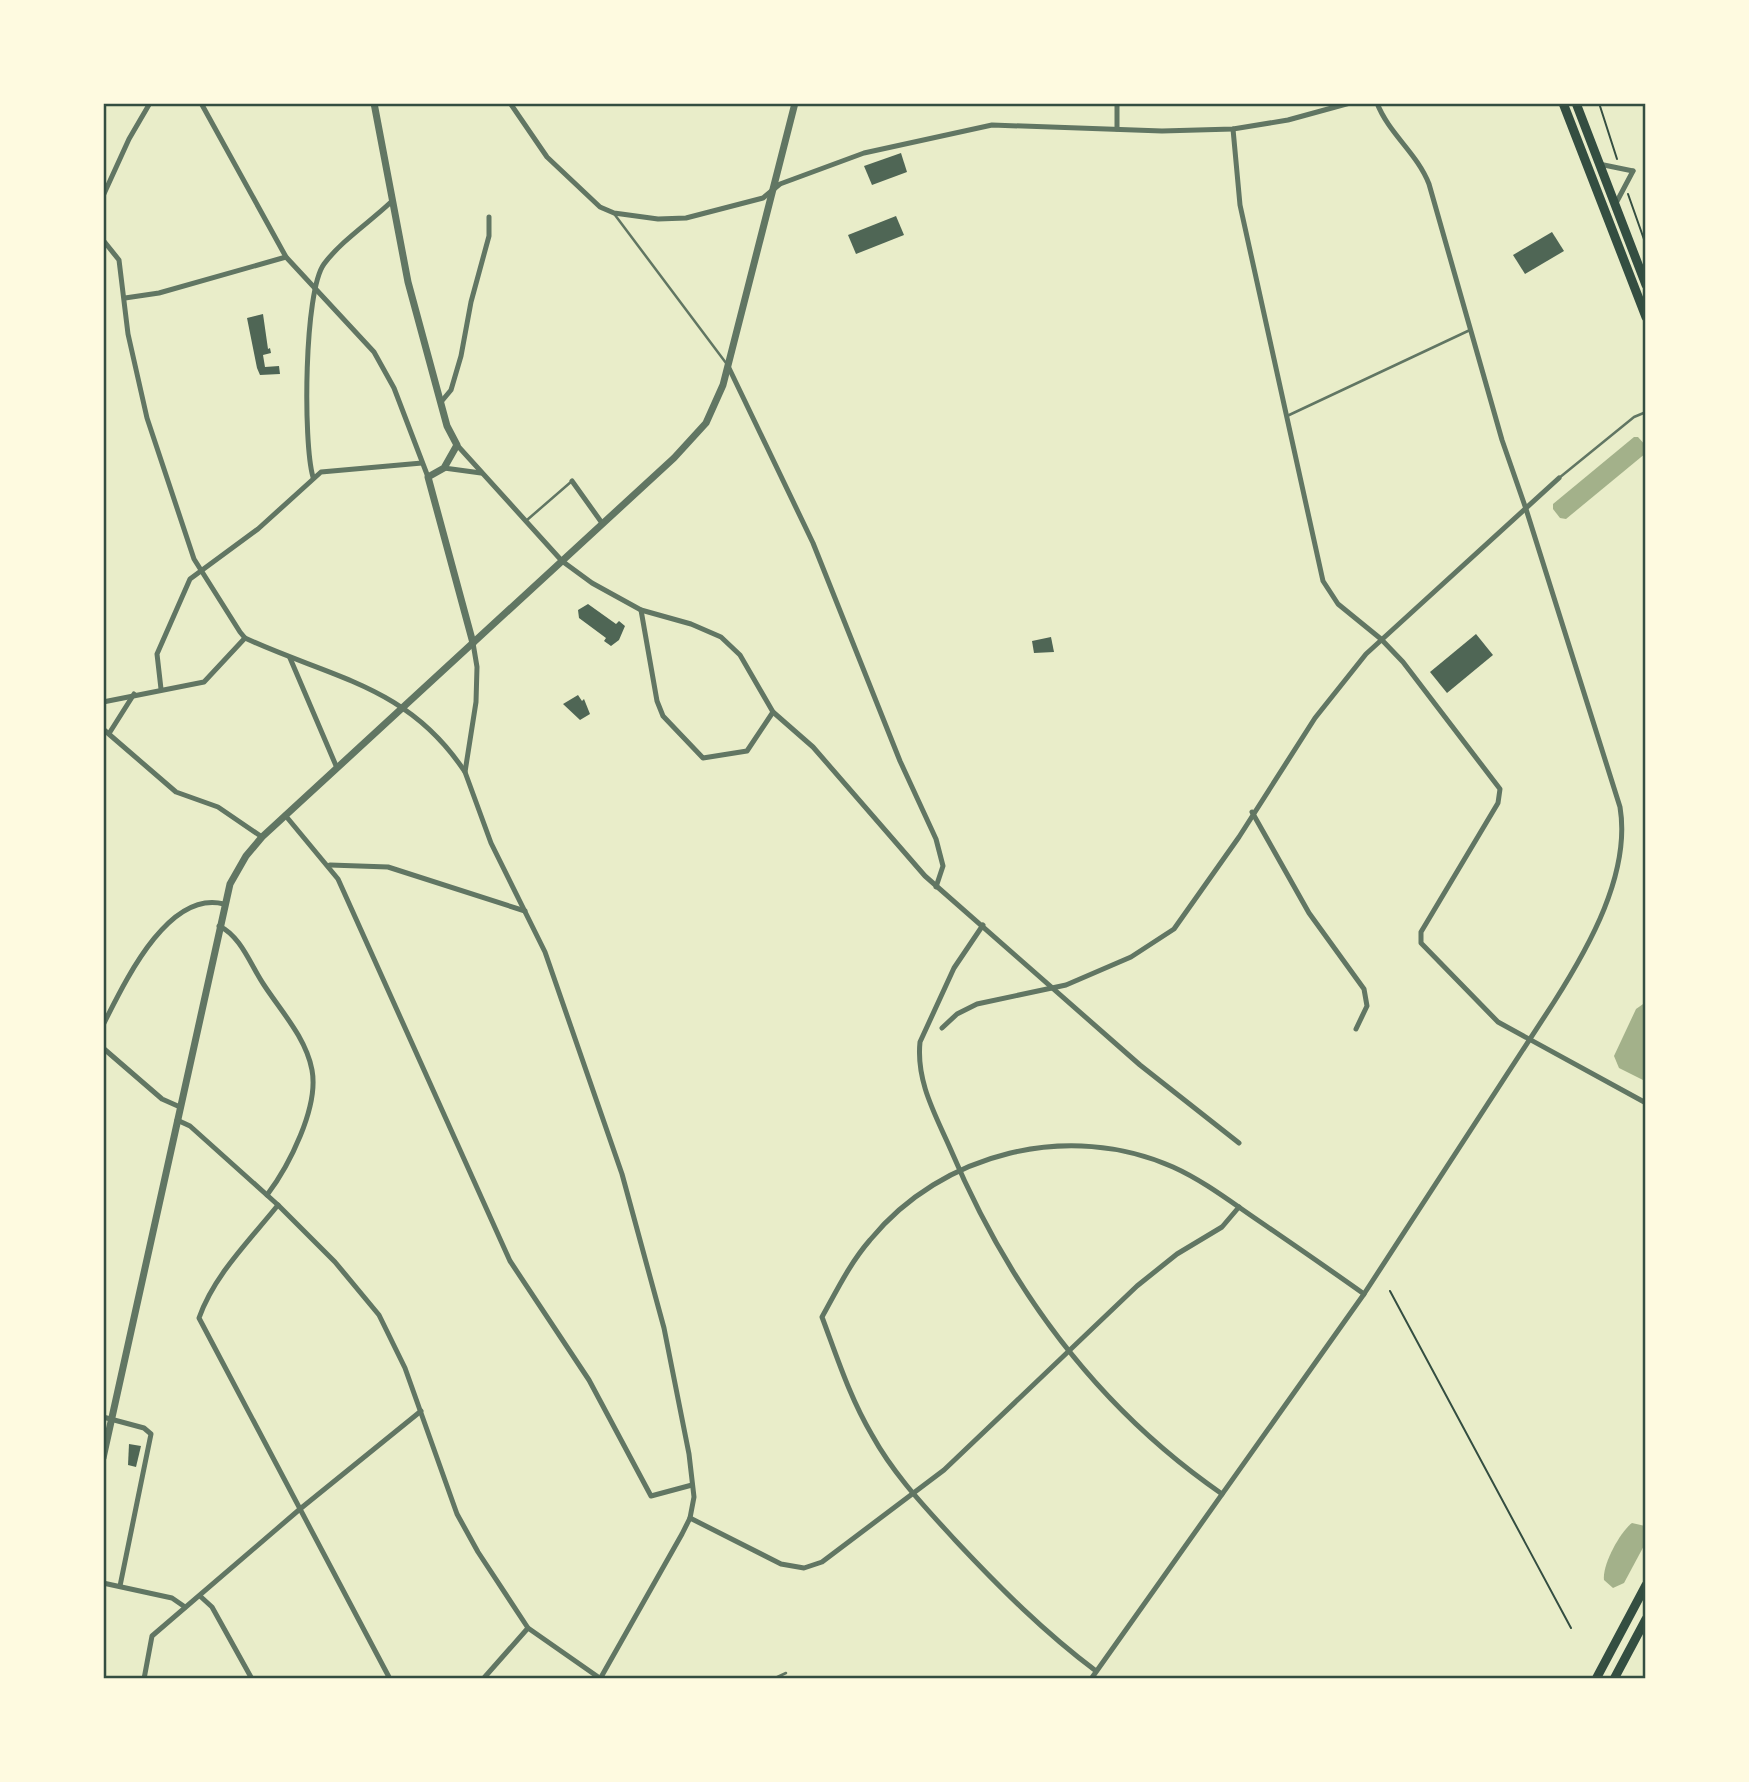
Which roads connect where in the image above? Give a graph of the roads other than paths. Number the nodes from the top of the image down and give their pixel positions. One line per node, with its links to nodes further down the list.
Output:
1 (150, 103): 15 (street)
2 (201, 103): 21 (street)
3 (374, 103): 16 (street)
4 (510, 103): 18 (street)
5 (795, 103): 14 (street)
6 (1117, 103): 12 (street)
7 (1350, 103): 11 (street)
8 (1377, 103): 26 (street)
9 (1563, 103): 25 (main road)
10 (1576, 103): 13 (main road)
11 (1233, 129): 12 (street); 30 (street)
12 (1117, 130): 14 (street)
13 (1597, 164): 17 (main road); 17 (street)
14 (773, 190): 18 (street); 27 (street)
15 (103, 196)
16 (391, 202): 23 (street); 28 (street)
17 (1614, 206): 22 (main road)
18 (614, 213): 27 (lane)
19 (489, 218): 28 (street)
20 (103, 240): 24 (street)
21 (286, 257): 23 (street); 24 (street)
22 (1646, 285)
23 (315, 286): 32 (street); 35 (street)
24 (125, 298): 43 (street)
25 (1646, 317)
26 (1470, 330): 30 (lane); 39 (street)
27 (728, 366): 41 (street); 62 (street)
28 (441, 402): 31 (street)
29 (1646, 412): 37 (lane)
30 (1286, 417): 46 (street)
31 (457, 445): 33 (street); 34 (street)
32 (422, 463): 35 (street); 36 (street)
33 (444, 468): 34 (street); 36 (street)
34 (481, 473): 40 (street)
35 (313, 477): 43 (street)
36 (428, 477): 47 (street)
37 (1559, 478): 39 (street)
38 (572, 481): 40 (lane); 41 (street)
39 (1527, 509): 46 (street); 71 (street)
40 (525, 522): 42 (street)
41 (602, 523): 42 (street)
42 (562, 561): 44 (street); 47 (street)
43 (203, 570): 45 (street); 49 (street)
44 (641, 610): 53 (street); 53 (street)
45 (245, 638): 48 (street); 49 (street)
46 (1381, 639): 58 (street); 71 (street)
47 (473, 643): 52 (street); 57 (street)
48 (289, 658): 52 (street); 56 (street)
49 (161, 689): 50 (street)
50 (134, 694): 51 (street); 55 (street)
51 (103, 702)
52 (402, 708): 56 (street); 57 (street)
53 (773, 712): 62 (street)
54 (103, 729): 55 (street)
55 (110, 732): 60 (street)
56 (337, 768): 59 (street)
57 (465, 772): 64 (street)
58 (1252, 812): 67 (street); 70 (street)
59 (285, 816): 60 (street); 61 (street)
60 (262, 837): 63 (street)
61 (330, 865): 64 (street); 87 (street)
62 (936, 887): 65 (street)
63 (224, 904): 66 (street); 68 (street)
64 (525, 911): 87 (street)
65 (983, 925): 67 (street); 77 (street)
66 (219, 926): 74 (street); 78 (street)
67 (1055, 988): 69 (street); 76 (street)
68 (103, 1025)
69 (942, 1028)
70 (1356, 1029)
71 (1529, 1041): 73 (street); 81 (street)
72 (103, 1048): 74 (street)
73 (1646, 1103)
74 (180, 1107): 75 (street)
75 (177, 1120): 78 (street); 85 (street)
76 (1239, 1143)
77 (959, 1170): 80 (street); 82 (street); 88 (street)
78 (267, 1195): 79 (street)
79 (278, 1205): 83 (street); 90 (street)
80 (1239, 1207): 81 (street); 82 (street)
81 (1364, 1294): 89 (street)
82 (1068, 1352): 88 (street); 89 (street)
83 (421, 1411): 90 (street); 98 (street)
84 (103, 1417): 85 (street)
85 (112, 1419): 86 (street); 94 (street)
86 (103, 1458)
87 (692, 1485): 91 (street)
88 (914, 1494): 91 (street); 99 (street)
89 (1222, 1494): 99 (street)
90 (300, 1509): 95 (street); 103 (street)
91 (690, 1518): 105 (street)
92 (103, 1583): 94 (street)
93 (1646, 1585): 108 (main road)
94 (120, 1586): 96 (street)
95 (200, 1596): 96 (street); 102 (street)
96 (185, 1607): 101 (street)
97 (1646, 1619): 109 (main road)
98 (528, 1628): 104 (street); 105 (street)
99 (1096, 1671): 107 (street)
100 (786, 1673): 106 (lane)
101 (144, 1679)
102 (252, 1679)
103 (390, 1679)
104 (483, 1679)
105 (601, 1679)
106 (773, 1679)
107 (1091, 1679)
108 (1596, 1679)
109 (1614, 1679)

